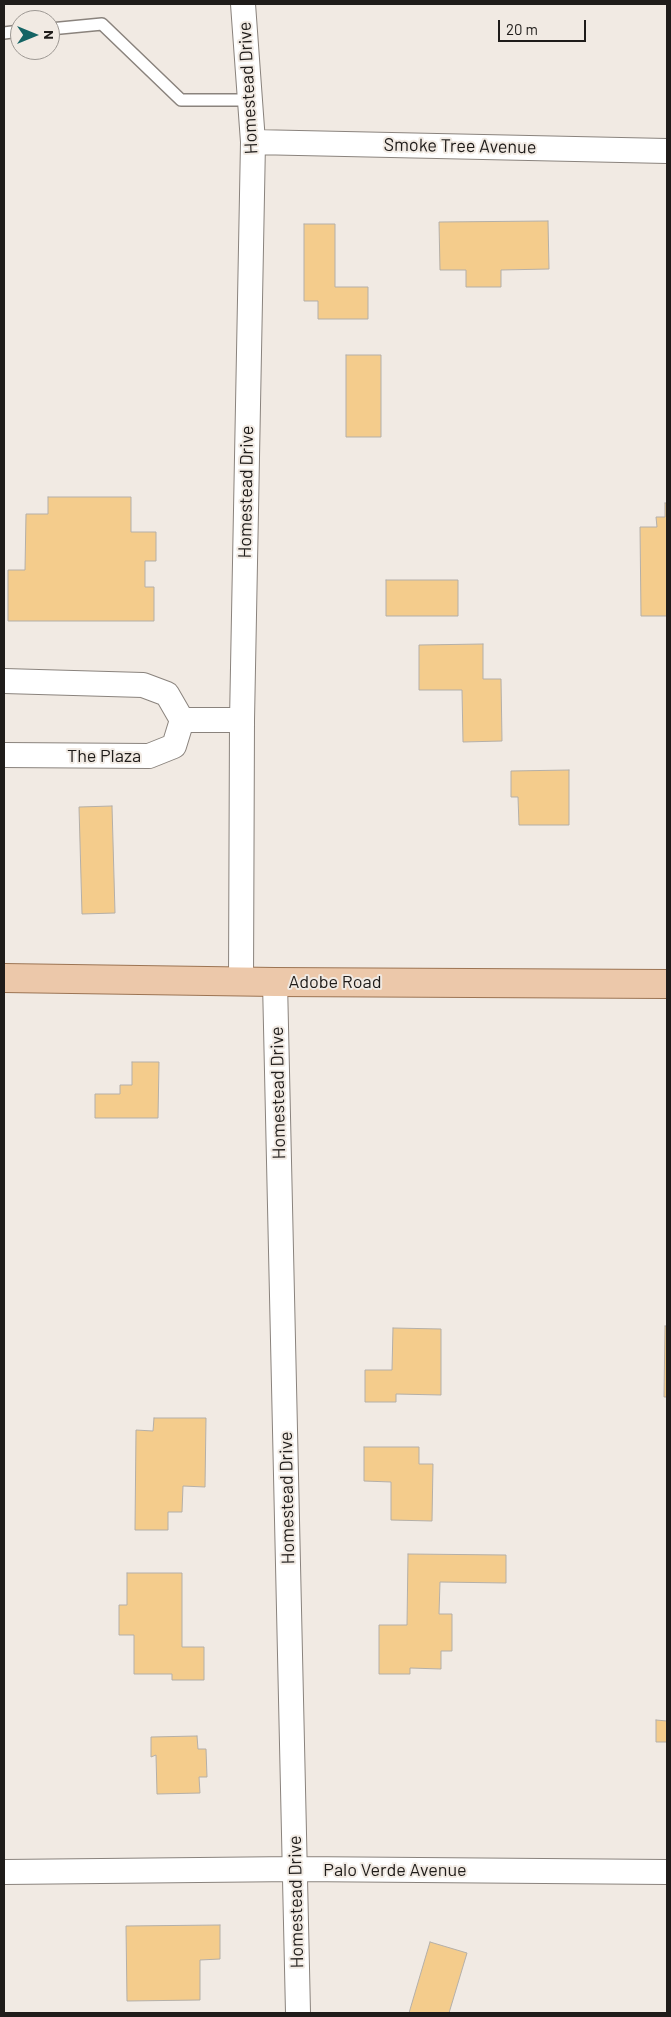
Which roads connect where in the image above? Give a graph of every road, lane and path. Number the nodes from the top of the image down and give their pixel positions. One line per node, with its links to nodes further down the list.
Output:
1 (243, 4): 3 (street, Homestead Drive)
2 (60, 28): 3 (lane)
3 (250, 100): 4 (street, Homestead Drive)
4 (253, 142): 5 (street, Smoke Tree Avenue); 8 (street, Homestead Drive)
5 (667, 151)
6 (4, 681): 7 (street)
7 (182, 720): 8 (street); 9 (street, The Plaza)
8 (242, 720): 11 (street, Homestead Drive)
9 (4, 755)
10 (4, 978): 11 (main road, Adobe Road)
11 (241, 982): 12 (main road, Adobe Road)
12 (275, 982): 13 (main road, Adobe Road); 14 (street, Homestead Drive)
13 (667, 984)
14 (296, 1869): 15 (street, Palo Verde Avenue); 16 (street, Palo Verde Avenue); 17 (street, Homestead Drive)
15 (4, 1872)
16 (667, 1872)
17 (298, 2013)

